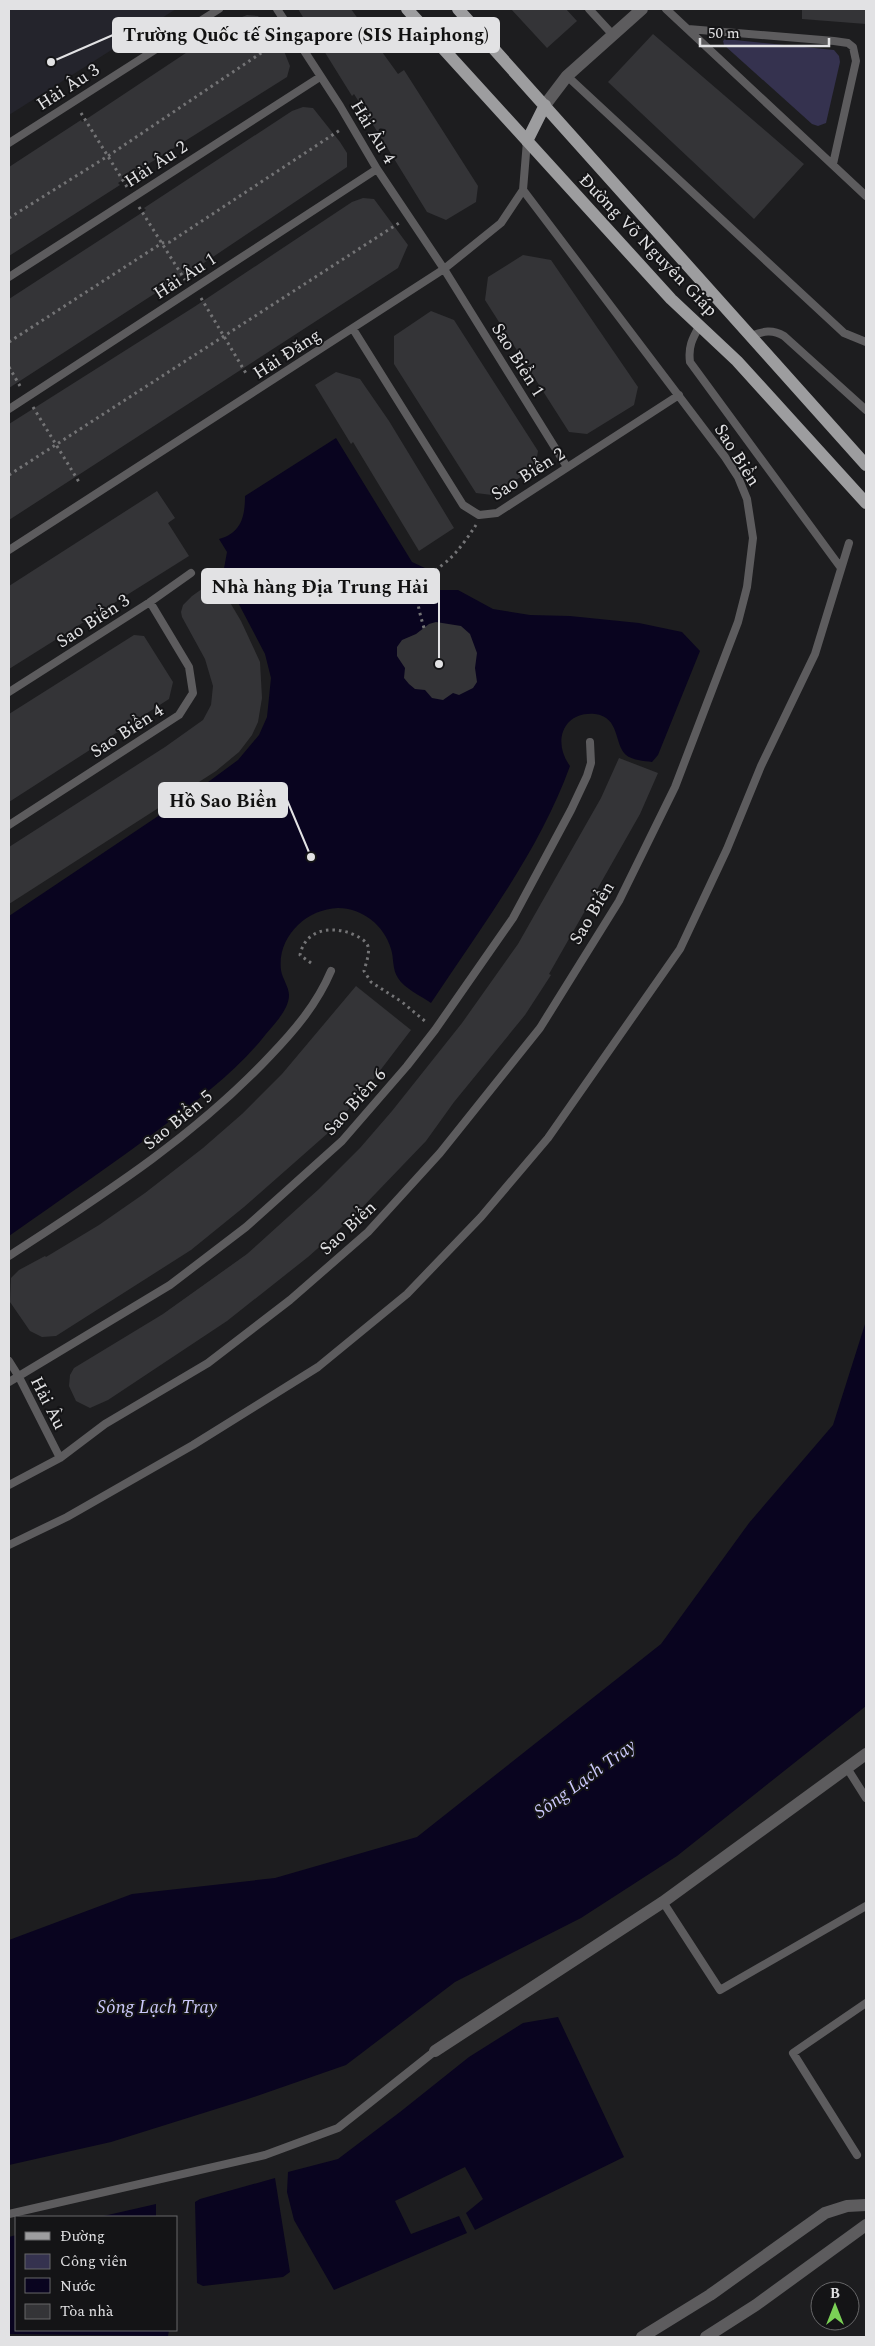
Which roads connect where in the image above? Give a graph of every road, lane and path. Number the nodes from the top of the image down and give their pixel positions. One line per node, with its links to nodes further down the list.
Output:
1 (219, 9): 17 (lane, Hải Âu 3)
2 (278, 9): 12 (lane, Hải Âu 4)
3 (408, 9): 16 (main road, Đường Võ Nguyên Giáp)
4 (458, 9): 13 (main road, Đường Võ Nguyên Giáp)
5 (589, 9): 9 (lane)
6 (642, 9): 9 (street)
7 (666, 9): 8 (lane)
8 (688, 29): 19 (lane); 19 (lane)
9 (613, 35): 11 (street)
10 (282, 38): 18 (path)
11 (567, 76): 13 (street); 37 (lane)
12 (320, 77): 20 (lane, Hải Âu 4); 29 (lane, Hải Âu 2)
13 (545, 105): 16 (main road); 35 (main road, Đường Võ Nguyên Giáp)
14 (81, 112): 18 (path)
15 (341, 129): 27 (path)
16 (527, 141): 22 (lane); 32 (main road, Đường Võ Nguyên Giáp)
17 (9, 142)
18 (108, 156): 21 (path); 25 (path)
19 (833, 164): 23 (lane)
20 (377, 170): 28 (lane, Hải Âu 4); 43 (lane, Hải Âu 1)
21 (127, 187)
22 (524, 190): 28 (lane, Hải Đăng); 41 (lane, Sao Biển)
23 (866, 196)
24 (139, 207): 27 (path)
25 (9, 218)
26 (401, 222): 34 (path)
27 (162, 244): 30 (path); 36 (path)
28 (444, 269): 33 (lane, Hải Đăng); 47 (lane, Sao Biển 1)
29 (9, 277)
30 (185, 280)
31 (200, 298): 34 (path)
32 (700, 326): 50 (main road, Đường Võ Nguyên Giáp); 54 (lane)
33 (354, 330): 51 (lane, Sao Biển 2); 53 (lane, Hải Đăng)
34 (223, 336): 39 (path); 45 (path)
35 (755, 340): 44 (lane); 46 (main road, Đường Võ Nguyên Giáp)
36 (9, 342)
37 (866, 342)
38 (9, 367): 40 (path)
39 (248, 375)
40 (20, 386)
41 (679, 395): 47 (lane, Sao Biển 2); 68 (lane, Sao Biển)
42 (31, 404): 45 (path)
43 (9, 409)
44 (866, 410)
45 (56, 444): 48 (path); 49 (path)
46 (866, 465)
47 (567, 467): 51 (lane, Sao Biển 2)
48 (9, 475)
49 (79, 482)
50 (866, 503)
51 (479, 514): 57 (path)
52 (849, 543): 54 (lane)
53 (9, 550)
54 (841, 568): 70 (lane)
55 (191, 573): 56 (lane, Sao Biển 3)
56 (150, 602): 58 (lane, Sao Biển 3); 60 (lane, Sao Biển 4)
57 (424, 628)
58 (9, 692)
59 (590, 742): 66 (lane, Sao Biển 6)
60 (9, 825)
61 (311, 963): 63 (path)
62 (331, 970): 64 (lane, Sao Biển 5)
63 (426, 1022)
64 (9, 1256)
65 (9, 1361): 66 (lane, Hải Âu)
66 (19, 1377): 67 (lane, Sao Biển 6); 68 (lane, Hải Âu)
67 (9, 1382)
68 (60, 1458): 69 (lane, Sao Biển)
69 (9, 1485)
70 (9, 1545)
71 (866, 1754): 72 (street)
72 (846, 1768): 73 (lane); 74 (street)
73 (866, 1798)
74 (663, 1902): 75 (lane); 77 (street)
75 (866, 1906)
76 (866, 2003): 78 (lane)
77 (435, 2051): 80 (lane)
78 (857, 2155)
79 (866, 2206): 82 (street)
80 (9, 2214)
81 (866, 2225): 83 (street)
82 (642, 2337)
83 (706, 2337)

